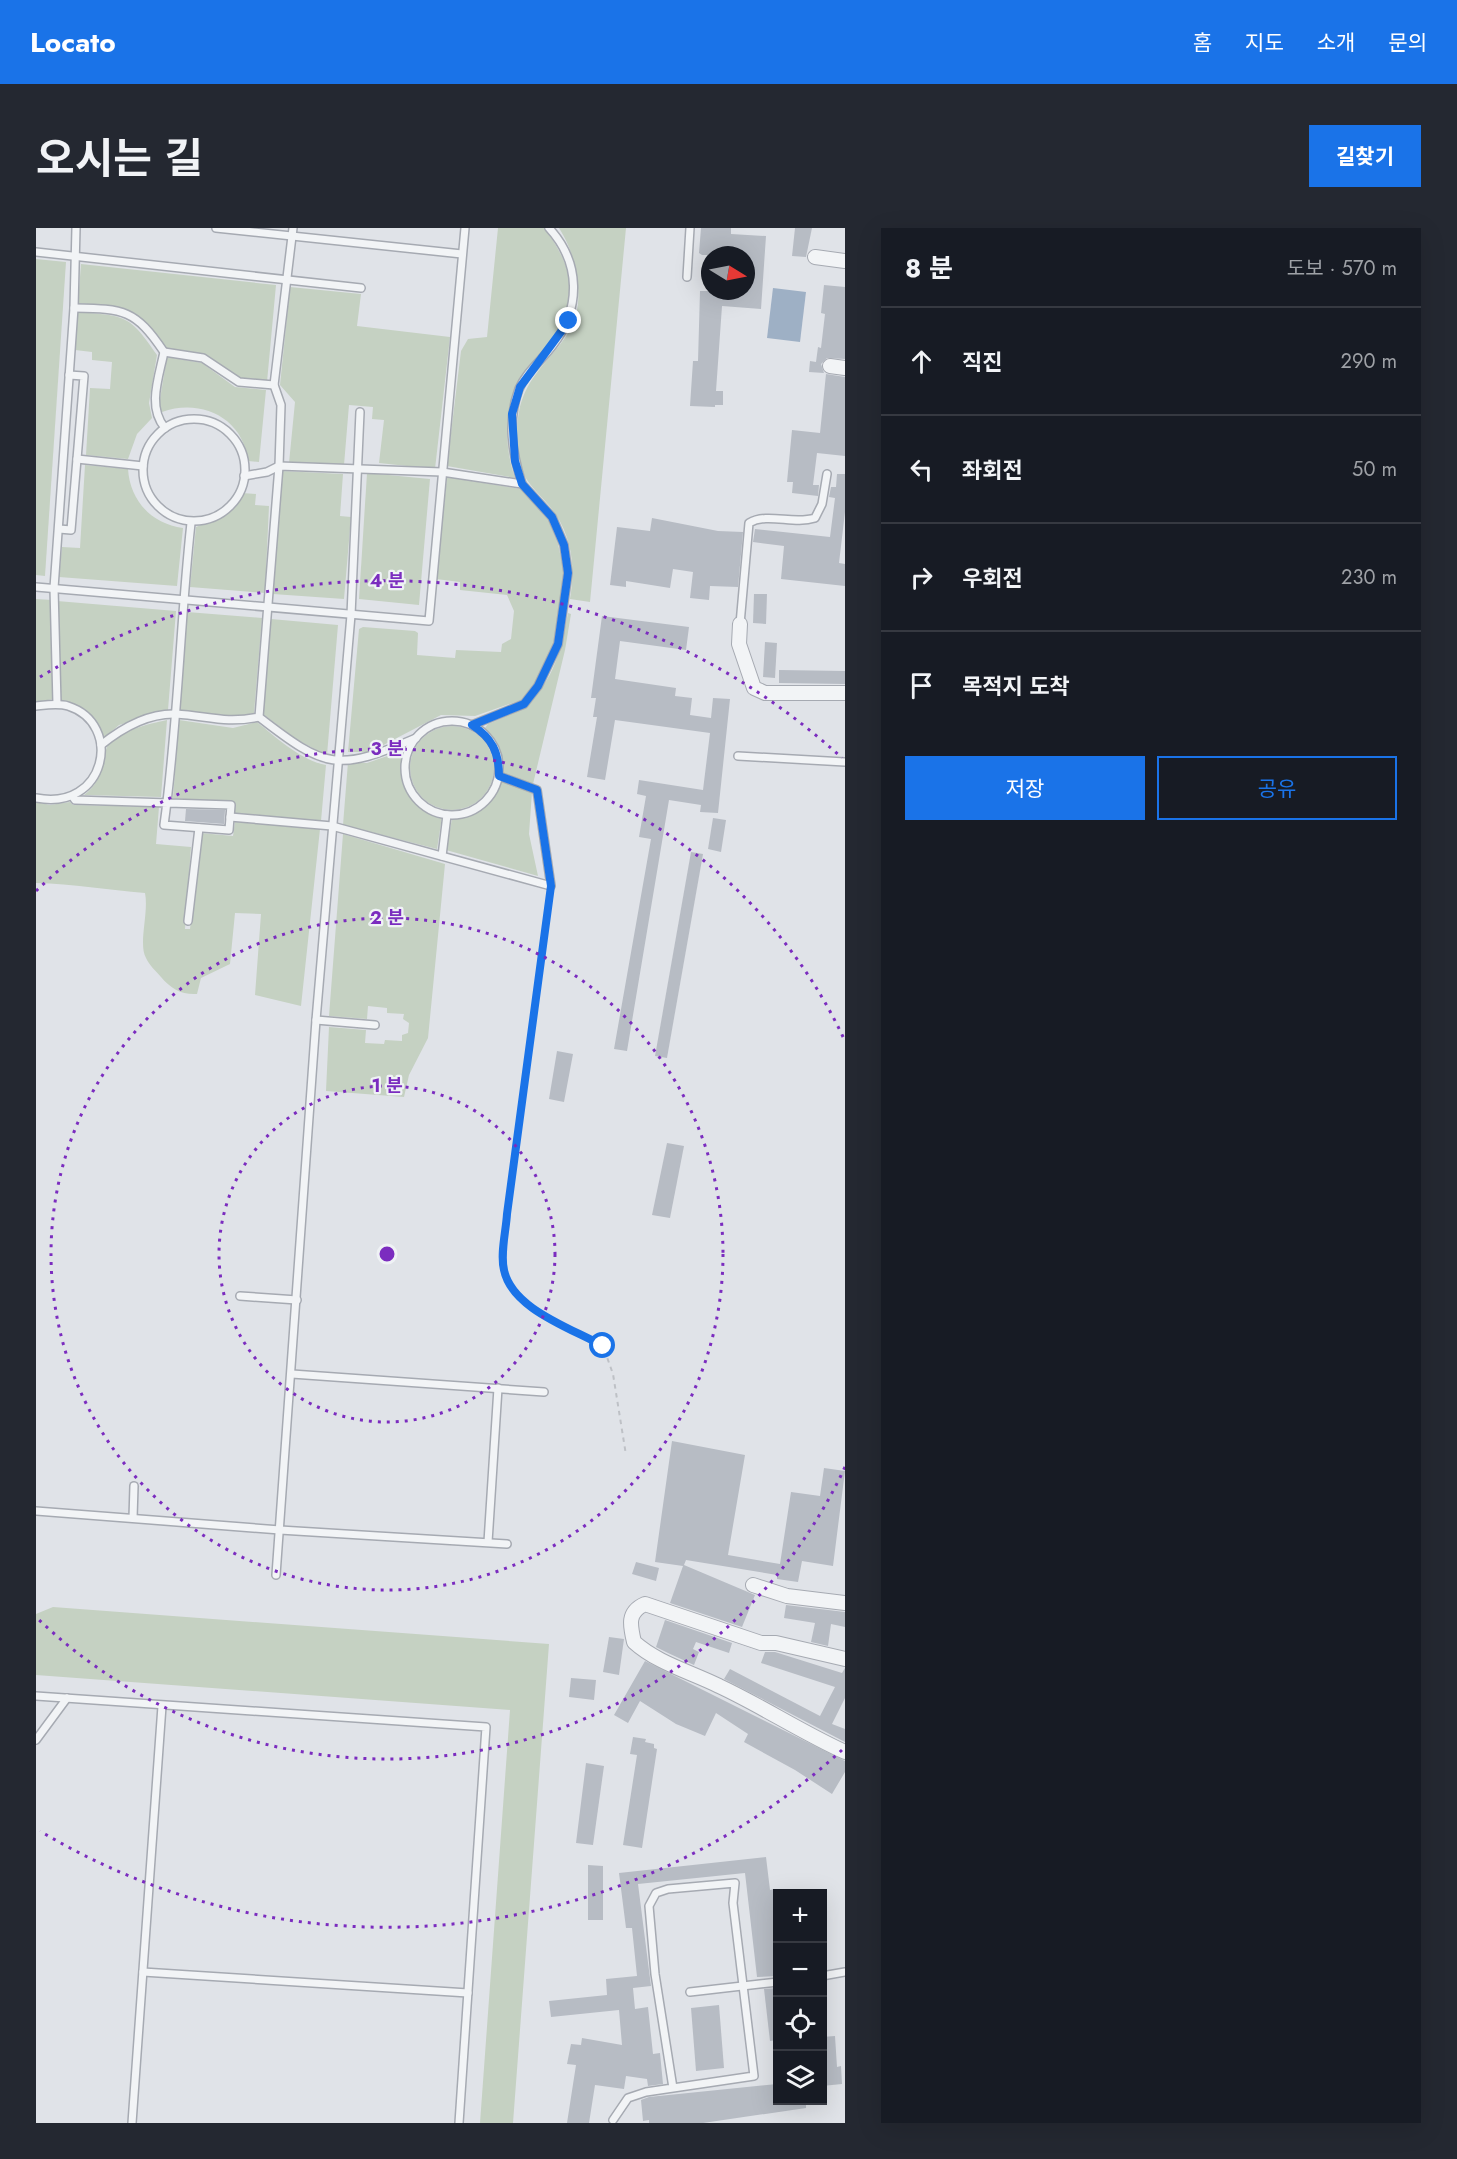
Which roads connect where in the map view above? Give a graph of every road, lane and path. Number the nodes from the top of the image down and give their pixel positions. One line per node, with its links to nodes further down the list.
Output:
1 (76, 228): 10 (lane)
2 (216, 228): 7 (lane)
3 (293, 228): 7 (lane)
4 (465, 228): 9 (lane)
5 (549, 228): 31 (lane)
6 (690, 228): 13 (lane)
7 (292, 237): 9 (lane); 14 (lane)
8 (36, 252): 10 (lane)
9 (462, 254): 28 (lane)
10 (75, 256): 14 (lane); 16 (lane)
11 (815, 257): 12 (street)
12 (845, 261)
13 (687, 277)
14 (287, 280): 15 (lane); 21 (lane)
15 (361, 288)
16 (74, 308): 17 (lane); 20 (lane)
17 (164, 352): 21 (lane); 23 (lane)
18 (830, 366): 19 (street)
19 (845, 368)
20 (69, 375): 24 (lane); 33 (lane)
21 (274, 386): 26 (lane)
22 (360, 412): 27 (lane)
23 (165, 428): 25 (lane); 30 (lane)
24 (77, 459): 25 (lane); 33 (lane)
25 (143, 466): 32 (lane)
26 (279, 466): 27 (lane); 30 (lane); 37 (lane)
27 (357, 470): 28 (lane); 38 (lane)
28 (441, 472): 31 (lane); 38 (lane)
29 (827, 474): 39 (lane)
30 (244, 476): 32 (lane)
31 (522, 484): 45 (lane)
32 (191, 523): 36 (lane)
33 (58, 529): 35 (lane)
34 (36, 587): 35 (lane)
35 (54, 588): 36 (lane); 41 (lane)
36 (183, 600): 37 (lane); 43 (lane)
37 (268, 607): 38 (lane); 44 (lane)
38 (351, 615): 49 (lane)
39 (740, 624): 40 (street)
40 (845, 693)
41 (57, 704): 42 (lane); 47 (lane)
42 (36, 706)
43 (175, 714): 44 (lane); 47 (lane); 54 (lane)
44 (259, 717): 49 (lane)
45 (472, 725): 46 (lane); 51 (lane)
46 (416, 738): 49 (lane); 55 (lane)
47 (101, 745): 52 (lane)
48 (738, 756): 50 (lane)
49 (339, 762): 57 (lane)
50 (845, 762)
51 (499, 776): 55 (lane); 60 (lane)
52 (73, 797): 53 (lane); 54 (lane)
53 (36, 798)
54 (167, 802): 56 (lane); 58 (lane)
55 (447, 815): 59 (lane)
56 (230, 817): 57 (lane); 58 (lane)
57 (332, 826): 59 (lane); 62 (lane)
58 (199, 828): 61 (lane)
59 (442, 856): 60 (lane)
60 (551, 886): 69 (path)
61 (188, 921)
62 (316, 1020): 63 (lane); 65 (lane)
63 (375, 1025)
64 (240, 1296): 65 (lane)
65 (297, 1300): 66 (lane)
66 (292, 1374): 67 (lane); 73 (lane)
67 (498, 1388): 68 (lane); 74 (lane)
68 (544, 1392)
69 (626, 1455)
70 (134, 1486): 72 (lane)
71 (36, 1511): 72 (lane)
72 (133, 1518): 73 (lane)
73 (280, 1530): 74 (lane); 76 (lane)
74 (488, 1542): 75 (lane)
75 (507, 1544)
76 (276, 1575)
77 (753, 1585): 78 (street)
78 (845, 1603)
79 (845, 1659): 84 (street)
80 (36, 1696): 81 (lane)
81 (67, 1698): 82 (lane); 83 (lane)
82 (162, 1706): 85 (lane); 91 (lane)
83 (36, 1740)
84 (845, 1752)
85 (143, 1972): 91 (lane); 94 (lane)
86 (845, 1972): 87 (lane)
87 (827, 1975)
88 (773, 1982): 89 (lane)
89 (742, 1986): 90 (lane); 92 (lane); 92 (lane)
90 (690, 1992)
91 (468, 1993): 95 (lane)
92 (673, 2088): 93 (lane)
93 (613, 2120)
94 (132, 2123)
95 (459, 2123)

